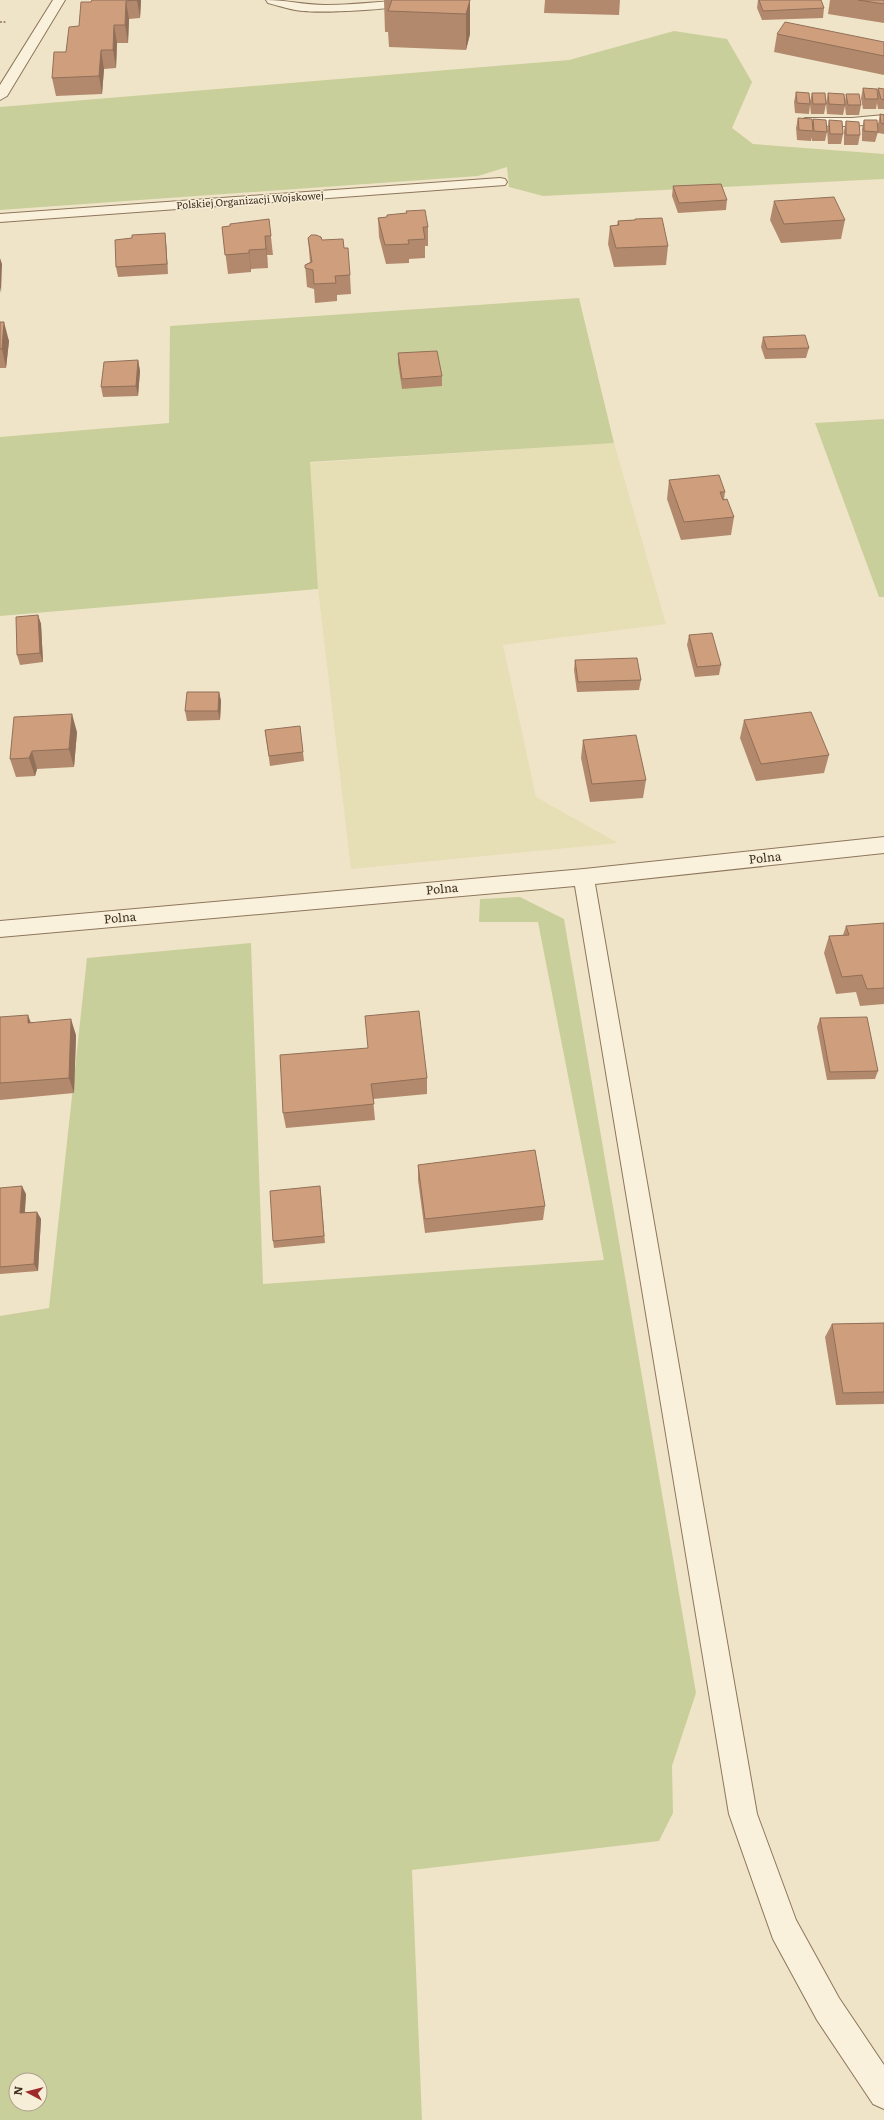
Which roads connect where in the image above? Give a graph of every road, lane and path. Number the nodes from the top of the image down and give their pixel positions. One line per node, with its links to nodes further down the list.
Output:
1 (59, 0): 4 (street)
2 (272, 0): 3 (street)
3 (415, 0)
4 (0, 96)
5 (884, 119): 6 (street)
6 (805, 122)
7 (500, 182): 8 (street, Polskiej Organizacji Wojskowej)
8 (0, 218)
9 (884, 845): 10 (street, Polna)
10 (584, 877): 11 (street, Polna); 12 (street)
11 (0, 929)
12 (884, 2093)

